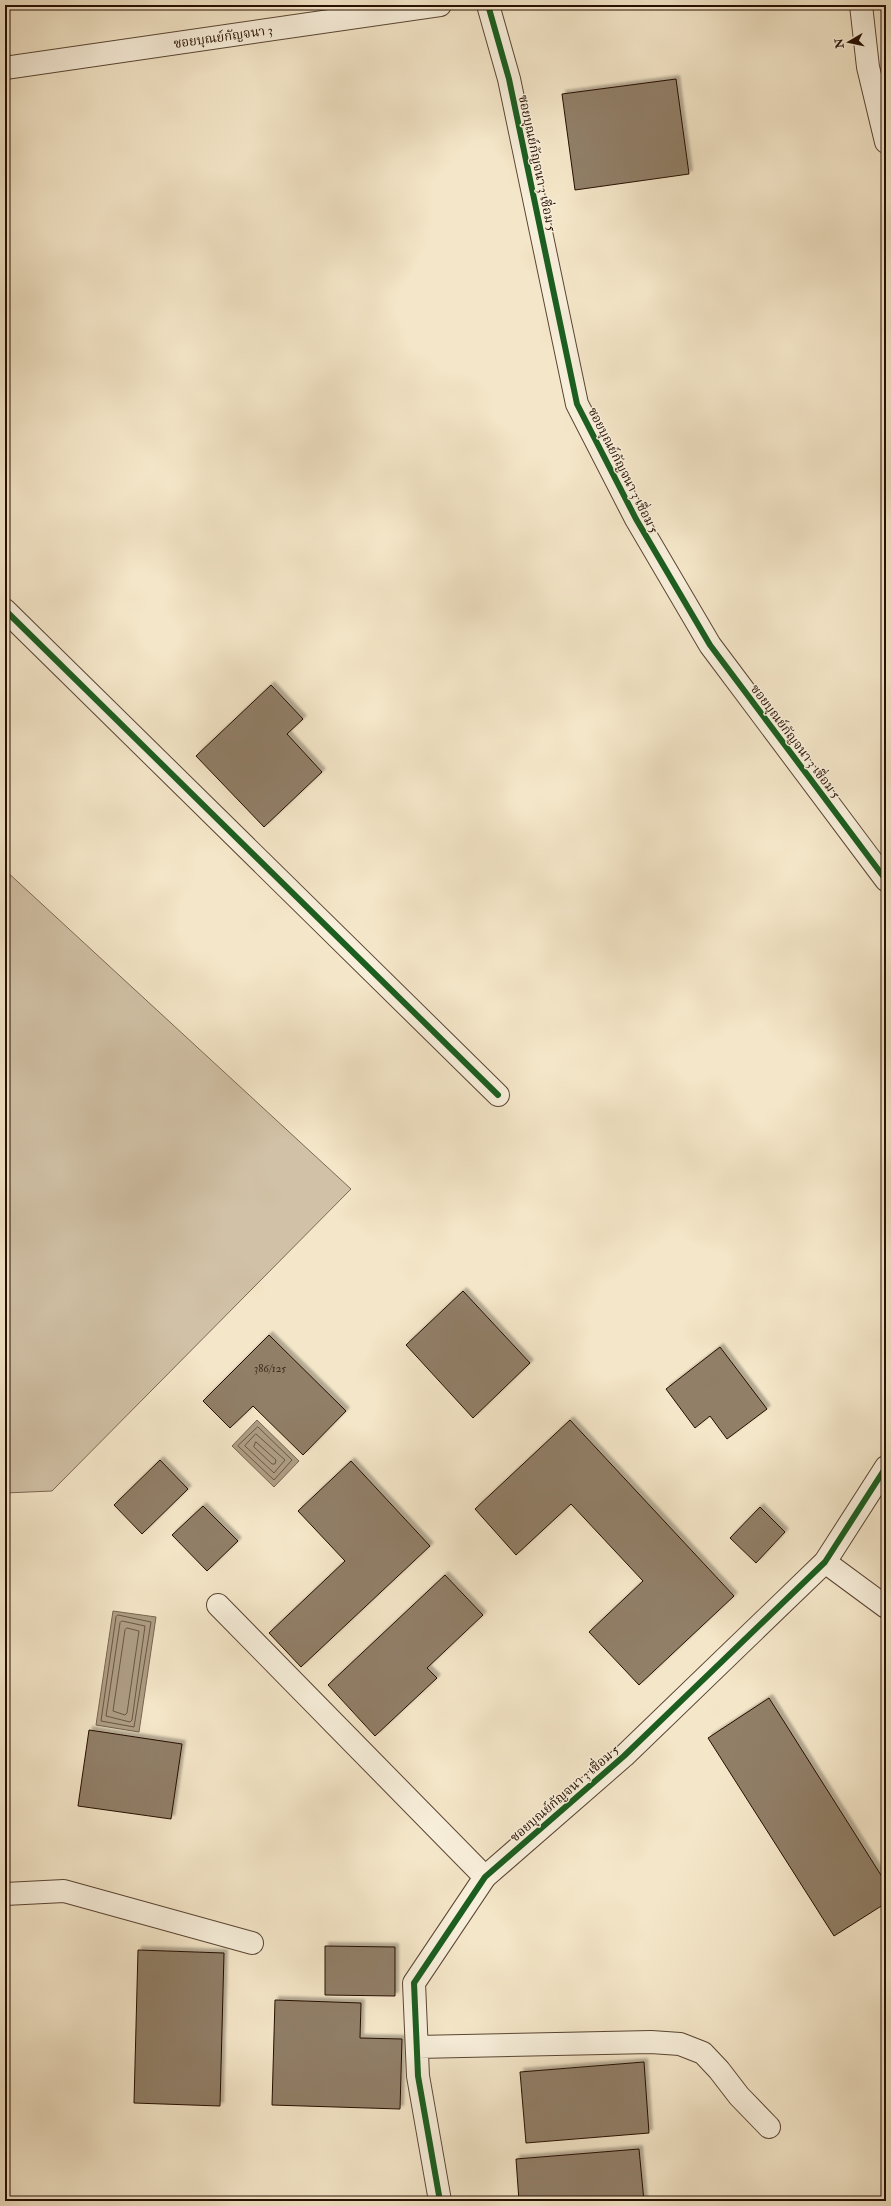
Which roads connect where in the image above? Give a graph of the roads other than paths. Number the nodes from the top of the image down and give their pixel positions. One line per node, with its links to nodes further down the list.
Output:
1 (440, 5): 4 (street, ซอยบุณย์กัญจนา 3)
2 (488, 5): 7 (street, ซอยบุณย์กัญจนา 3 เชื่อม 5)
3 (861, 5): 5 (street)
4 (5, 68)
5 (886, 142)
6 (5, 610): 8 (street)
7 (886, 880)
8 (498, 1095)
9 (886, 1467): 10 (street, ซอยบุณย์กัญจนา 3 เชื่อม 5)
10 (825, 1562): 12 (street); 13 (street, ซอยบุณย์กัญจนา 3 เชื่อม 5)
11 (218, 1604): 13 (street)
12 (886, 1607)
13 (485, 1877): 16 (street, ซอยบุณย์กัญจนา 3 เชื่อม 5)
14 (5, 1894): 15 (street)
15 (252, 1943)
16 (417, 2047): 17 (street); 18 (street, ซอยบุณย์กัญจนา 3 เชื่อม 5)
17 (769, 2128)
18 (440, 2201)

